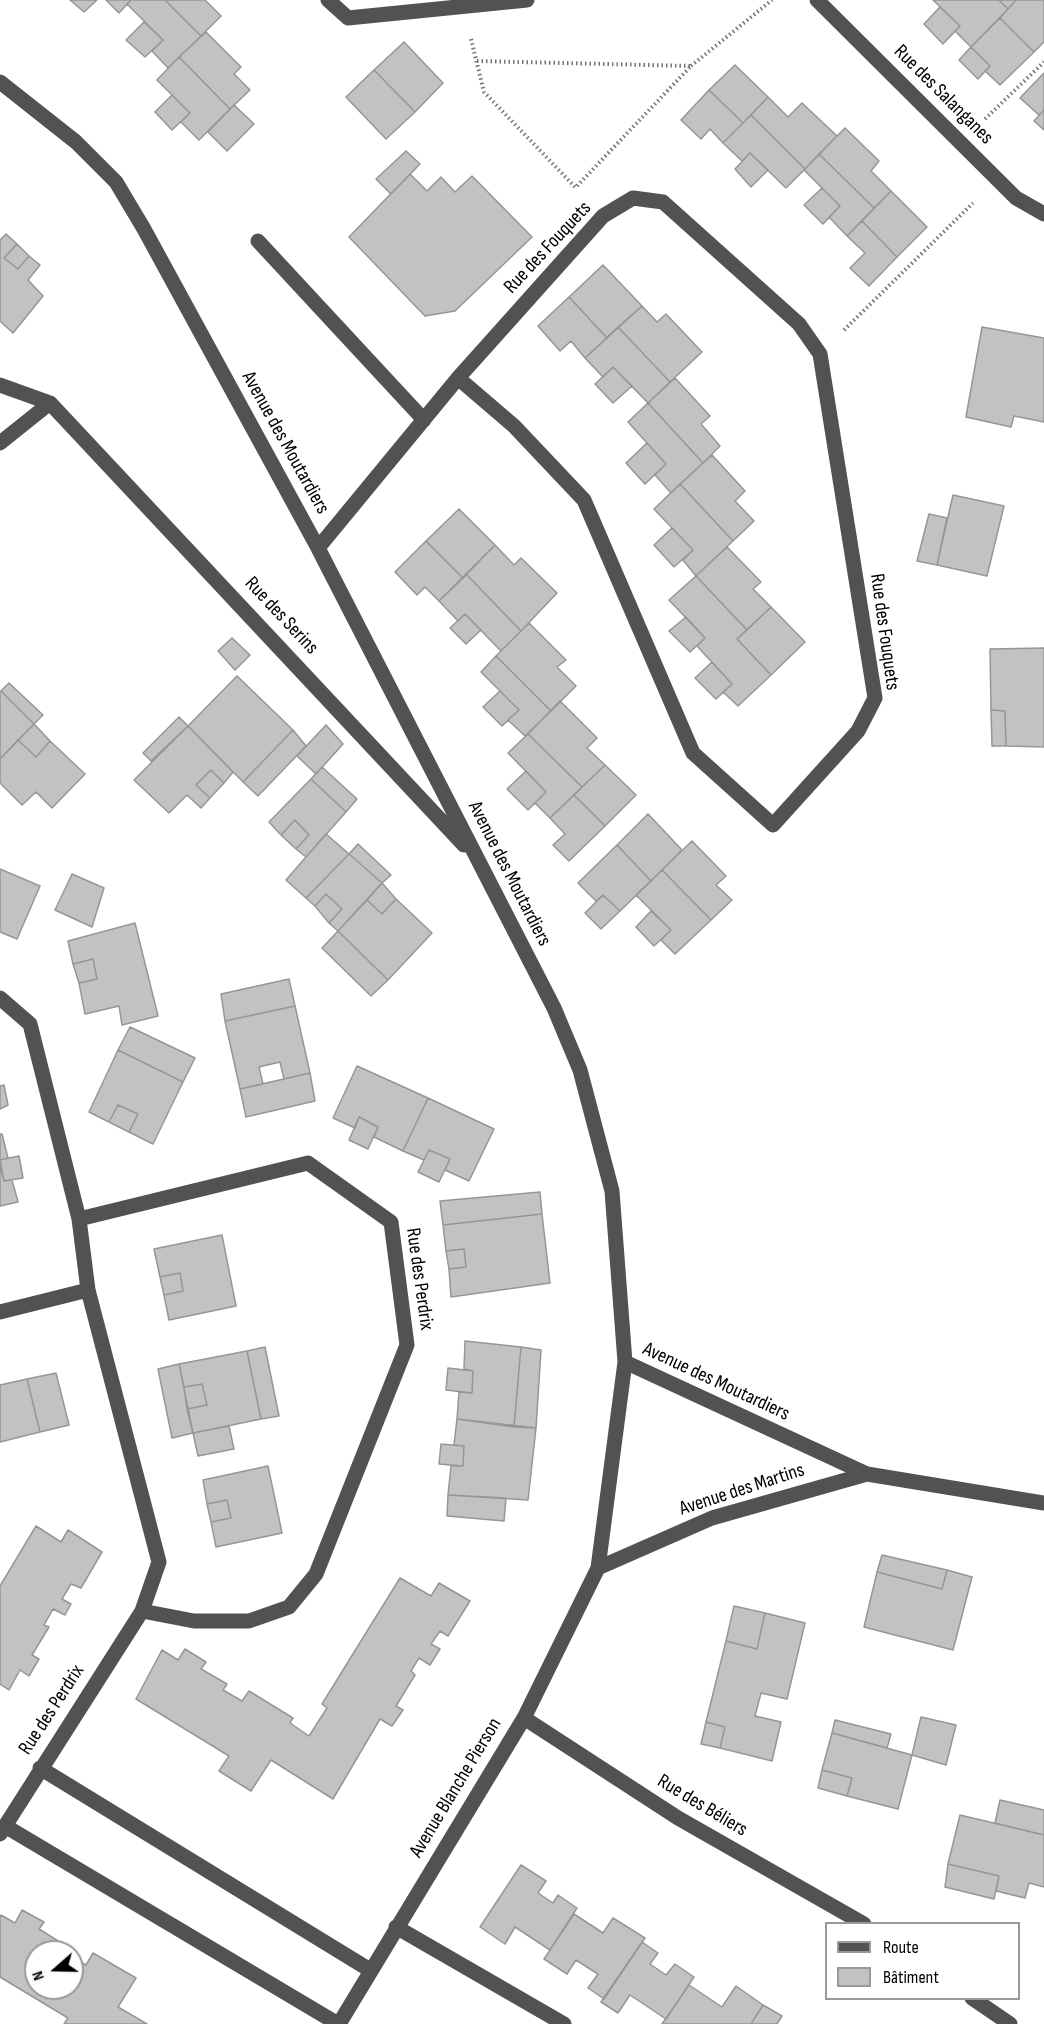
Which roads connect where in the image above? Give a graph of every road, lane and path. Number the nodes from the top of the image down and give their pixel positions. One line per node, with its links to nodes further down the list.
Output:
1 (328, 0): 5 (street)
2 (527, 0): 5 (street)
3 (772, 0): 8 (path)
4 (817, 0): 10 (street, Rue des Salanganes)
5 (463, 7): 6 (path)
6 (477, 61): 8 (path); 12 (path)
7 (1044, 62): 10 (path)
8 (691, 66): 12 (path)
9 (0, 82): 22 (street, Avenue des Moutardiers)
10 (961, 143): 11 (street, Rue des Salanganes)
11 (997, 179): 13 (street, Rue des Salanganes); 16 (path)
12 (576, 187): 14 (path)
13 (1044, 214)
14 (603, 216): 16 (street, Rue des Fouquets); 17 (street, Rue des Fouquets)
15 (258, 241): 20 (street)
16 (820, 354): 17 (street, Rue des Fouquets)
17 (458, 378): 20 (street, Rue des Fouquets)
18 (0, 385): 19 (street, Rue des Serins)
19 (50, 403): 21 (street); 23 (street, Rue des Serins)
20 (424, 420): 22 (street, Rue des Fouquets)
21 (0, 443)
22 (318, 548): 23 (street, Avenue des Moutardiers)
23 (478, 861): 28 (street, Avenue des Moutardiers)
24 (0, 998): 25 (street, Rue des Perdrix)
25 (80, 1219): 26 (street, Rue des Perdrix); 32 (street, Rue des Perdrix)
26 (88, 1290): 27 (street); 32 (street, Rue des Perdrix)
27 (0, 1312)
28 (625, 1362): 29 (street, Avenue des Moutardiers); 31 (street, Avenue Blanche Pierson)
29 (867, 1474): 30 (street, Avenue des Moutardiers); 31 (street, Avenue des Martins)
30 (1044, 1503)
31 (598, 1568): 33 (street, Avenue Blanche Pierson)
32 (142, 1611): 34 (street, Rue des Perdrix)
33 (524, 1718): 36 (street, Rue des Béliers); 37 (street, Avenue Blanche Pierson)
34 (40, 1768): 35 (street, Rue des Perdrix); 38 (street)
35 (2, 1830): 40 (street)
36 (862, 1922)
37 (396, 1927): 38 (street, Avenue Blanche Pierson); 41 (street)
38 (370, 1970): 40 (street, Avenue Blanche Pierson)
39 (975, 2000): 42 (street)
40 (339, 2024)
41 (564, 2024)
42 (1010, 2024)

